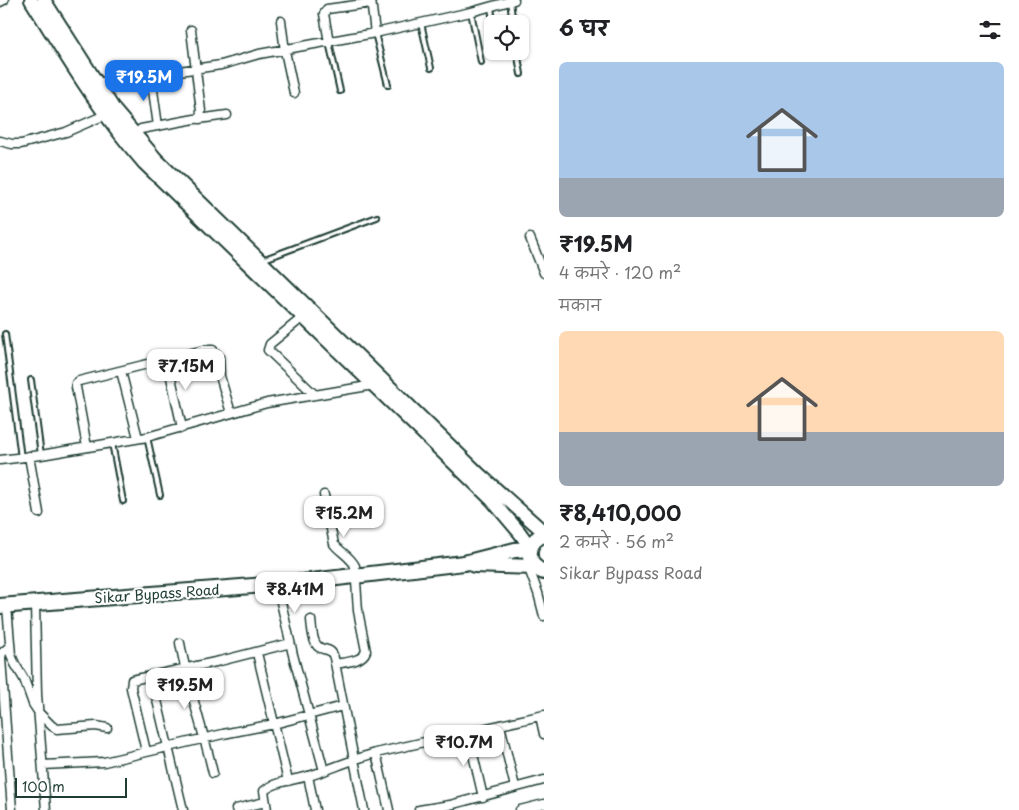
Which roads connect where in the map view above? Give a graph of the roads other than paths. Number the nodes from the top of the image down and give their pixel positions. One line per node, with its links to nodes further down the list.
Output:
1 (4, 0): 5 (street)
2 (31, 0): 28 (main road)
3 (44, 0): 24 (main road)
4 (512, 1): 8 (street); 11 (lane)
5 (0, 2)
6 (371, 2): 7 (street); 15 (street)
7 (331, 4): 16 (street)
8 (491, 6): 9 (street); 10 (lane)
9 (471, 12): 13 (street); 19 (lane)
10 (492, 15)
11 (513, 15)
12 (280, 21): 17 (street)
13 (421, 23): 15 (street); 20 (lane)
14 (191, 30): 21 (street)
15 (375, 33): 16 (street); 25 (lane)
16 (329, 42): 17 (street); 26 (lane)
17 (284, 49): 21 (street); 27 (street)
18 (519, 60): 22 (lane)
19 (481, 62)
20 (431, 68)
21 (195, 69): 23 (street); 30 (street)
22 (521, 74)
23 (151, 76): 24 (street); 31 (street)
24 (96, 82): 32 (main road)
25 (388, 85)
26 (340, 90)
27 (294, 92)
28 (106, 115): 32 (main road); 33 (street)
29 (227, 115): 30 (street)
30 (198, 119): 31 (street)
31 (158, 126): 32 (street)
32 (130, 139): 36 (main road); 38 (main road)
33 (0, 141)
34 (377, 217): 36 (lane)
35 (530, 238): 37 (street)
36 (260, 261): 59 (main road)
37 (544, 273)
38 (303, 317): 43 (main road); 44 (street)
39 (5, 334): 53 (lane)
40 (167, 359): 41 (street); 45 (street); 46 (street)
41 (121, 371): 48 (street); 50 (street)
42 (31, 380): 51 (lane)
43 (374, 385): 44 (street); 60 (main road)
44 (315, 395): 45 (street)
45 (231, 413): 46 (street)
46 (182, 428): 47 (street)
47 (147, 437): 48 (street); 55 (lane)
48 (138, 438): 49 (street)
49 (112, 443): 50 (street); 57 (lane)
50 (87, 447): 51 (street)
51 (41, 455): 52 (street)
52 (29, 456): 53 (street); 58 (street)
53 (21, 458): 54 (street)
54 (0, 460)
55 (160, 494)
56 (324, 495): 63 (street)
57 (123, 501)
58 (39, 514)
59 (544, 533): 60 (highway)
60 (530, 548): 61 (highway, Sikar Bypass Road); 62 (highway)
61 (464, 563): 62 (highway, Sikar Bypass Road); 63 (highway, Sikar Bypass Road)
62 (535, 568): 67 (street)
63 (356, 576): 64 (highway, Sikar Bypass Road); 73 (street)
64 (277, 584): 65 (highway, Sikar Bypass Road); 71 (street)
65 (35, 604): 66 (highway, Sikar Bypass Road); 77 (street)
66 (4, 606): 70 (street)
67 (544, 616)
68 (311, 620): 73 (street)
69 (180, 642): 74 (street)
70 (10, 646): 77 (street); 101 (street)
71 (292, 650): 72 (street); 78 (street)
72 (257, 652): 74 (street); 80 (street)
73 (336, 664): 76 (street)
74 (184, 668): 75 (street); 85 (street)
75 (151, 675): 86 (street); 87 (street)
76 (343, 706): 78 (street); 89 (street)
77 (39, 713): 82 (street); 90 (street)
78 (308, 715): 80 (street); 91 (street)
79 (542, 716): 81 (street); 84 (street)
80 (274, 724): 85 (street); 95 (street)
81 (500, 726): 83 (street); 96 (street)
82 (107, 728)
83 (468, 733): 88 (street); 97 (street)
84 (544, 734)
85 (205, 738): 86 (street); 92 (street)
86 (168, 747): 87 (street); 103 (street)
87 (146, 751): 90 (street)
88 (376, 753): 89 (street); 106 (street)
89 (353, 759): 91 (street); 105 (street)
90 (43, 764): 102 (street)
91 (324, 770): 93 (street)
92 (213, 773)
93 (308, 776): 95 (street); 104 (street)
94 (544, 780): 96 (street)
95 (288, 781): 99 (street)
96 (515, 788): 97 (street)
97 (483, 797): 107 (street)
98 (544, 804): 108 (street)
99 (266, 806): 100 (street)
100 (236, 809)
101 (12, 810)
102 (46, 810)
103 (183, 810)
104 (315, 810)
105 (364, 810)
106 (389, 810)
107 (420, 810)
108 (520, 810)

